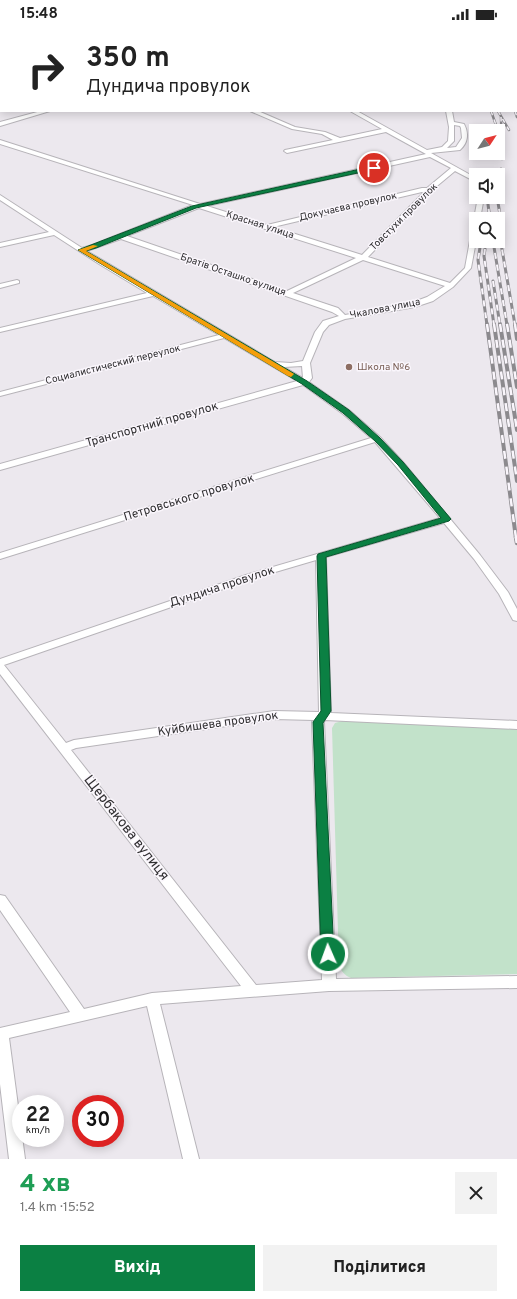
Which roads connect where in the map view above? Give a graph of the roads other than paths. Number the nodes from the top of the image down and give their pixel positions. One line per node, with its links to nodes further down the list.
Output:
1 (43, 112): 6 (street)
2 (255, 112): 8 (street)
3 (356, 112): 7 (street)
4 (449, 112): 5 (street)
5 (451, 123): 10 (street); 10 (street)
6 (0, 124)
7 (386, 130): 8 (street); 12 (street)
8 (338, 140): 11 (street)
9 (0, 142): 17 (street, Красная улица)
10 (438, 150): 12 (street)
11 (287, 151)
12 (429, 154): 13 (street); 17 (street)
13 (455, 168): 14 (street); 15 (street, Товстухи провулок)
14 (469, 176)
15 (429, 190): 18 (street, Докучаєва провулок); 24 (street, Товстухи провулок)
16 (0, 197): 19 (street)
17 (200, 206): 18 (street, Красная улица); 20 (street)
18 (268, 227): 24 (street, Красная улица)
19 (54, 233): 21 (street); 23 (street)
20 (120, 236): 23 (street); 29 (street, Братів Осташко вулиця)
21 (0, 245)
22 (472, 248): 27 (street, Чкалова улица)
23 (81, 250): 28 (street)
24 (362, 257): 27 (street, Красная улица); 29 (street, Товстухи провулок)
25 (17, 282): 26 (street)
26 (0, 286)
27 (451, 286): 30 (street, Чкалова улица)
28 (153, 294): 31 (street); 32 (street)
29 (286, 294): 30 (street, Братів Осташко вулиця)
30 (344, 317): 33 (street, Чкалова улица)
31 (0, 330)
32 (225, 336): 34 (street); 36 (street, Социалистический переулок)
33 (306, 363): 34 (street); 35 (street, Чкалова улица)
34 (273, 364): 35 (street)
35 (304, 382): 37 (street); 38 (street, Транспортний провулок)
36 (0, 394)
37 (377, 440): 39 (street); 40 (street, Петровського провулок)
38 (0, 467)
39 (446, 519): 41 (street, Дундича провулок); 42 (street)
40 (0, 556)
41 (321, 556): 43 (street, Дундича провулок); 45 (street)
42 (517, 618)
43 (0, 663)
44 (0, 667): 47 (street, Щербакова вулиця)
45 (322, 716): 46 (street, Куйбишева провулок); 47 (street, Куйбишева провулок); 50 (street)
46 (517, 725)
47 (64, 748): 51 (street, Щербакова вулиця)
48 (0, 900): 53 (street)
49 (517, 982): 50 (street)
50 (329, 985): 51 (street)
51 (252, 990): 52 (street)
52 (152, 999): 53 (street); 56 (street)
53 (81, 1016): 54 (street)
54 (1, 1034): 55 (street)
55 (17, 1159)
56 (191, 1159)

